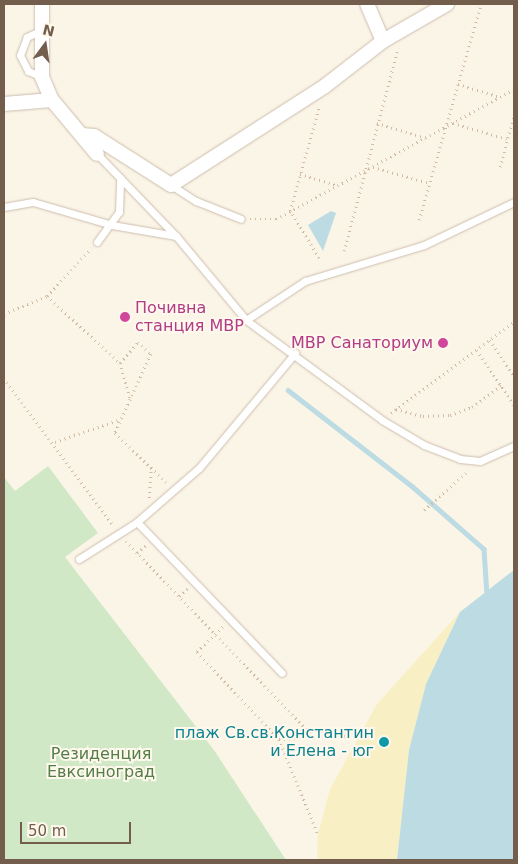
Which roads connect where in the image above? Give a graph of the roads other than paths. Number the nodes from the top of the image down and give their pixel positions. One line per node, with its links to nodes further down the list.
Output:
1 (42, 4): 4 (street)
2 (367, 4): 5 (street)
3 (447, 4): 5 (street)
4 (42, 30): 6 (street); 6 (lane)
5 (384, 41): 12 (street)
6 (42, 77): 7 (street)
7 (52, 100): 8 (street); 9 (street)
8 (4, 104)
9 (82, 135): 10 (street); 12 (street)
10 (97, 154): 11 (lane)
11 (120, 178): 16 (lane); 17 (lane)
12 (172, 185): 15 (lane)
13 (514, 202): 19 (lane)
14 (4, 207): 16 (lane)
15 (241, 220)
16 (112, 225): 17 (lane); 18 (lane)
17 (176, 236): 19 (lane)
18 (97, 242)
19 (246, 320): 20 (lane)
20 (295, 353): 21 (lane); 22 (lane)
21 (514, 446)
22 (138, 522): 23 (lane); 24 (lane)
23 (79, 558)
24 (282, 673)

